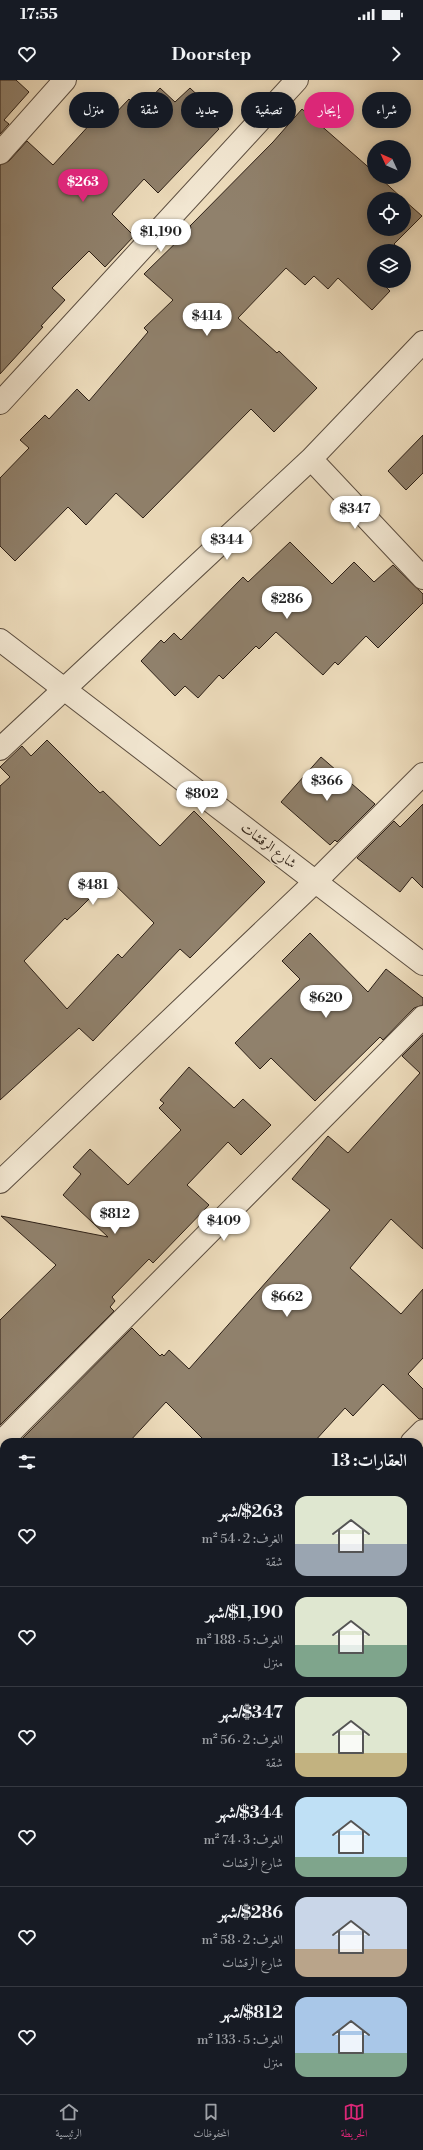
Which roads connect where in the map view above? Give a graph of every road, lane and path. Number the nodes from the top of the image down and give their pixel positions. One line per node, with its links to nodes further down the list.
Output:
1 (65, 80): 3 (street)
2 (297, 80): 5 (street)
3 (0, 153)
4 (423, 342): 6 (street)
5 (0, 403)
6 (311, 459): 7 (street); 9 (street)
7 (423, 578)
8 (0, 640): 9 (street, شارع الرقشات)
9 (64, 688): 10 (street); 12 (street, شارع الرقشات)
10 (0, 749)
11 (423, 774): 12 (street)
12 (316, 880): 13 (street, شارع الرقشات); 15 (street)
13 (423, 964)
14 (423, 1017): 16 (street)
15 (0, 1182)
16 (5, 1438)

